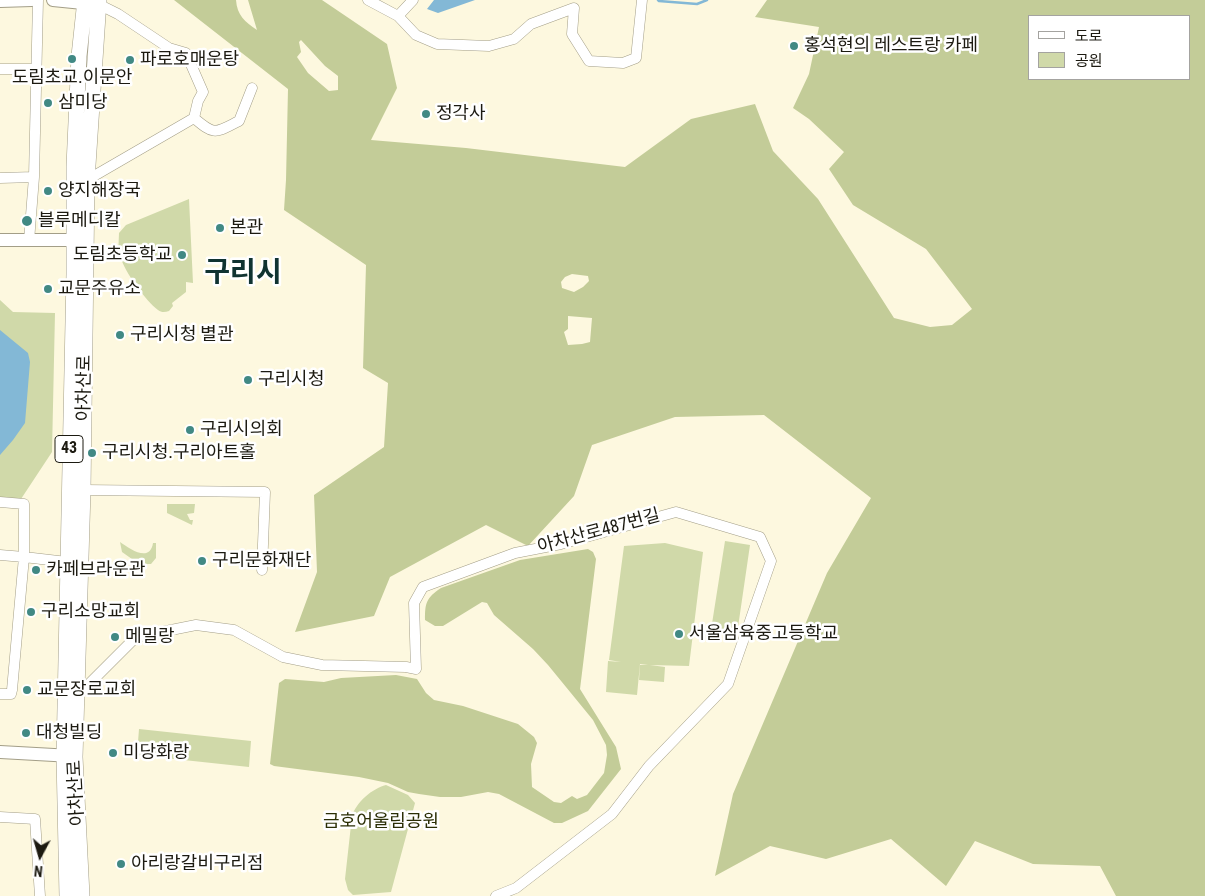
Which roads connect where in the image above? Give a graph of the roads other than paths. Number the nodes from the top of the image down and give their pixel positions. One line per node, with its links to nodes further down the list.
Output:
1 (32, 0): 7 (street)
2 (38, 0): 12 (street)
3 (53, 0): 8 (street)
4 (368, 0): 10 (street)
5 (413, 0): 10 (street)
6 (642, 0): 9 (street)
7 (0, 1)
8 (92, 2): 14 (street); 17 (main road, 아차산로 / 43); 20 (main road, 아차산로 / 43)
9 (574, 4): 10 (street)
10 (398, 16)
11 (0, 69): 12 (street)
12 (35, 69): 15 (street)
13 (252, 88): 14 (street)
14 (194, 118): 17 (street)
15 (34, 177): 16 (street); 19 (street)
16 (0, 178)
17 (87, 180): 21 (main road, 아차산로 / 43)
18 (0, 240): 19 (street)
19 (29, 240): 20 (street)
20 (74, 240): 25 (main road, 아차산로 / 43)
21 (83, 490): 26 (street); 28 (main road, 아차산로 / 43)
22 (0, 502): 24 (street)
23 (0, 555): 24 (street)
24 (24, 557): 25 (street); 27 (street)
25 (67, 562): 30 (main road, 아차산로 / 43)
26 (262, 570)
27 (0, 694)
28 (77, 696): 30 (main road, 아차산로 / 43); 35 (street, 아차산로487번길)
29 (0, 752): 30 (street)
30 (69, 756): 33 (main road, 아차산로 / 43); 34 (main road, 아차산로 / 43)
31 (0, 816): 32 (street)
32 (40, 896)
33 (67, 896)
34 (82, 896)
35 (496, 896)

